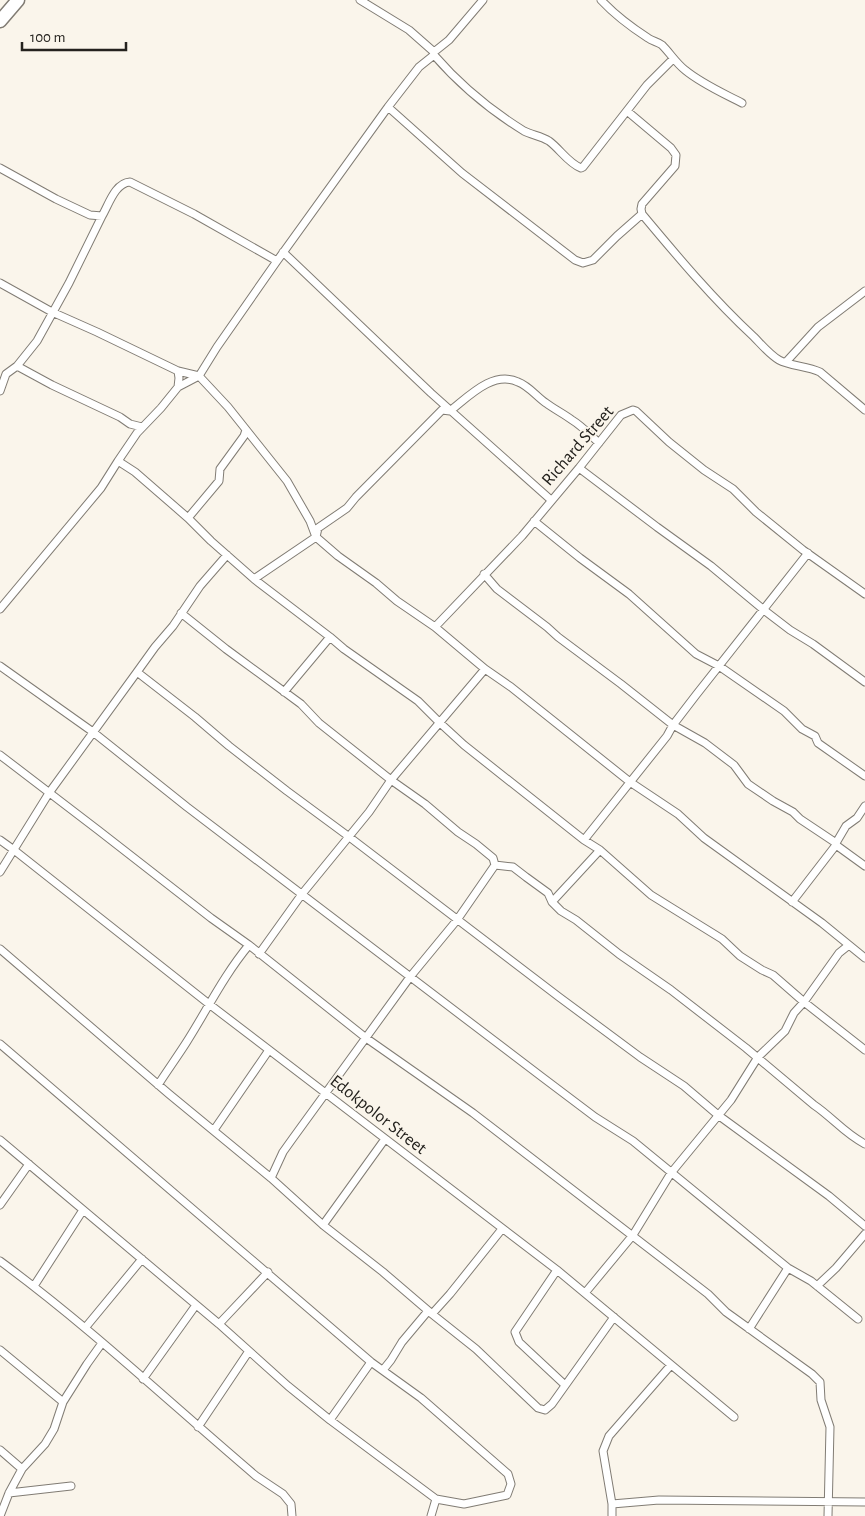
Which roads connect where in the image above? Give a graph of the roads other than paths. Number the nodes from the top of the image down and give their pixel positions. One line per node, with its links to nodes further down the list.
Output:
1 (18, 0): 5 (highway)
2 (360, 0): 6 (street)
3 (483, 0): 6 (street)
4 (600, 0): 7 (street)
5 (0, 21)
6 (434, 54): 9 (street); 10 (street)
7 (673, 59): 8 (street); 10 (street)
8 (742, 103)
9 (388, 107): 12 (street); 14 (street)
10 (627, 111): 12 (street)
11 (0, 168): 13 (street)
12 (642, 214): 19 (street)
13 (102, 216): 15 (street); 18 (street)
14 (283, 252): 15 (street); 26 (street)
15 (277, 261): 22 (street)
16 (0, 282): 18 (street)
17 (865, 291): 19 (street)
18 (52, 312): 20 (street); 21 (street)
19 (786, 362): 25 (street)
20 (17, 366): 24 (street); 27 (street)
21 (178, 370): 22 (street); 23 (street)
22 (199, 376): 23 (street); 28 (street)
23 (178, 387): 27 (street)
24 (0, 391)
25 (865, 410)
26 (450, 411): 29 (street); 32 (street); 35 (street)
27 (142, 427): 30 (street)
28 (246, 430): 33 (street); 35 (street)
29 (599, 442): 31 (street, Richard Street); 36 (street, Richard Street)
30 (118, 460): 33 (street); 41 (street)
31 (579, 468): 32 (street, Richard Street); 42 (street)
32 (551, 500): 34 (street, Richard Street)
33 (188, 518): 37 (street)
34 (534, 521): 38 (street, Richard Street); 47 (street)
35 (316, 537): 39 (street); 44 (street)
36 (808, 553): 40 (street); 42 (street)
37 (227, 555): 39 (street); 43 (street)
38 (484, 574): 44 (street, Richard Street); 53 (street)
39 (254, 579): 45 (street)
40 (865, 594)
41 (0, 609)
42 (764, 610): 47 (street); 50 (street)
43 (182, 613): 49 (street); 51 (street)
44 (435, 627): 48 (street)
45 (330, 637): 51 (street); 52 (street)
46 (0, 666): 54 (street)
47 (719, 666): 53 (street); 56 (street)
48 (485, 669): 52 (street); 58 (street)
49 (137, 672): 54 (street); 61 (street)
50 (865, 682)
51 (284, 692): 57 (street)
52 (439, 722): 57 (street); 63 (street)
53 (674, 725): 58 (street); 64 (street)
54 (93, 732): 59 (street); 70 (street)
55 (0, 755): 59 (street)
56 (865, 776)
57 (391, 780): 61 (street); 67 (street)
58 (630, 782): 63 (street); 72 (street)
59 (49, 793): 65 (street); 74 (street)
60 (865, 806): 64 (street)
61 (348, 836): 70 (street); 73 (street)
62 (0, 840): 65 (street, Edokpolor Street)
63 (584, 840): 66 (street)
64 (836, 844): 68 (street); 72 (street)
65 (14, 850): 69 (street); 81 (street, Edokpolor Street)
66 (600, 850): 71 (street); 80 (street)
67 (495, 865): 71 (street); 73 (street)
68 (865, 866)
69 (0, 872)
70 (302, 894): 77 (street); 79 (street)
71 (552, 902): 86 (street)
72 (792, 902): 75 (street)
73 (457, 920): 79 (street); 89 (street)
74 (249, 945): 77 (street); 81 (street)
75 (849, 945): 78 (street); 80 (street)
76 (0, 949): 87 (street)
77 (259, 954): 82 (street)
78 (865, 958)
79 (410, 977): 82 (street); 95 (street)
80 (804, 1002): 85 (street); 86 (street)
81 (208, 1004): 84 (street, Edokpolor Street); 87 (street)
82 (366, 1038): 88 (street); 103 (street)
83 (0, 1044): 108 (street)
84 (269, 1050): 88 (street, Edokpolor Street); 90 (street)
85 (865, 1050)
86 (758, 1057): 89 (street); 93 (street)
87 (158, 1085): 90 (street)
88 (326, 1094): 91 (street, Edokpolor Street); 96 (street)
89 (718, 1115): 95 (street); 100 (street)
90 (214, 1130): 96 (street)
91 (385, 1139): 99 (street); 101 (street, Edokpolor Street)
92 (0, 1140): 94 (street)
93 (865, 1144)
94 (29, 1164): 97 (street); 98 (street)
95 (671, 1173): 103 (street); 106 (street)
96 (271, 1178): 99 (street)
97 (0, 1205)
98 (83, 1210): 104 (street); 109 (street)
99 (323, 1225): 113 (street)
100 (865, 1226)
101 (502, 1229): 107 (street, Edokpolor Street); 113 (street)
102 (865, 1234): 110 (street)
103 (633, 1235): 111 (street); 118 (street)
104 (142, 1259): 112 (street); 117 (street)
105 (0, 1261): 109 (street)
106 (788, 1268): 110 (street); 118 (street)
107 (557, 1270): 111 (street, Edokpolor Street); 126 (street)
108 (268, 1272): 116 (street); 122 (street)
109 (34, 1286): 117 (street)
110 (817, 1286): 115 (street)
111 (585, 1293): 114 (street, Edokpolor Street)
112 (196, 1306): 116 (street); 125 (street)
113 (430, 1313): 124 (street); 126 (street)
114 (614, 1317): 123 (street, Edokpolor Street); 126 (street)
115 (858, 1319)
116 (219, 1324): 121 (street)
117 (85, 1328): 119 (street)
118 (749, 1328): 136 (street)
119 (102, 1343): 125 (street); 127 (street)
120 (0, 1350): 127 (street)
121 (249, 1351): 129 (street); 130 (street)
122 (371, 1362): 124 (street); 129 (street)
123 (671, 1365): 128 (street, Edokpolor Street); 138 (street)
124 (383, 1370): 135 (street)
125 (143, 1379): 130 (street)
126 (566, 1385)
127 (63, 1402): 132 (street)
128 (734, 1417)
129 (330, 1420): 135 (street)
130 (198, 1427): 140 (street)
131 (0, 1450): 132 (street)
132 (22, 1469): 134 (street)
133 (71, 1486): 134 (street)
134 (9, 1493): 139 (street)
135 (436, 1499): 141 (street)
136 (827, 1501): 137 (street); 138 (street); 143 (street)
137 (865, 1502)
138 (612, 1504): 142 (street)
139 (0, 1516)
140 (292, 1516)
141 (431, 1516)
142 (612, 1516)
143 (828, 1516)

